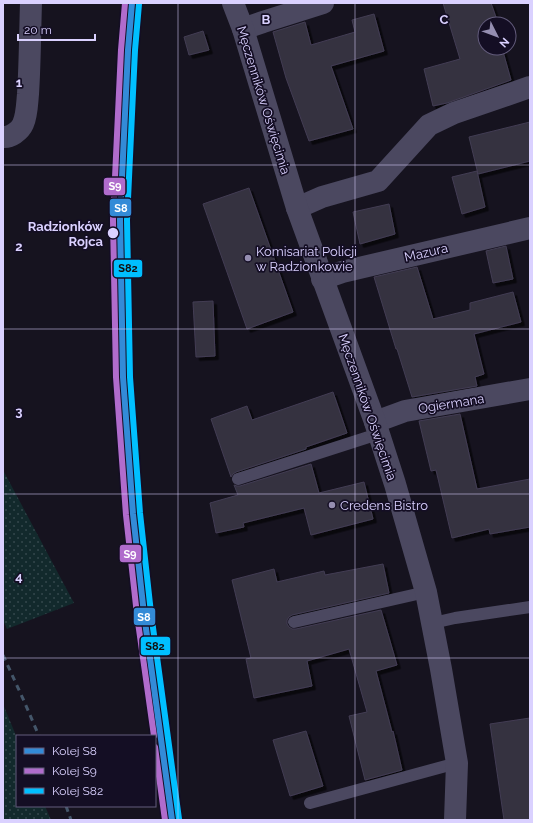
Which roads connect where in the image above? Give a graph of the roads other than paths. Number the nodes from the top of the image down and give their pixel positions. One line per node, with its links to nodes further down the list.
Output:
1 (32, 3): 6 (street)
2 (233, 3): 4 (street, Męczenników Oświęcimia)
3 (323, 3): 4 (street)
4 (243, 30): 7 (street, Męczenników Oświęcimia)
5 (530, 87): 7 (street)
6 (3, 137)
7 (296, 208): 9 (street, Męczenników Oświęcimia)
8 (530, 228): 9 (street, Mazura)
9 (322, 279): 11 (street, Męczenników Oświęcimia)
10 (530, 389): 11 (street, Ogiermana)
11 (376, 428): 12 (lane); 13 (street, Męczenników Oświęcimia)
12 (238, 479)
13 (426, 592): 15 (lane); 16 (street, Męczenników Oświęcimia)
14 (530, 607): 16 (lane)
15 (294, 622)
16 (433, 624): 17 (street, Męczenników Oświęcimia)
17 (457, 763): 18 (lane); 19 (street, Męczenników Oświęcimia)
18 (310, 802)
19 (455, 820)

